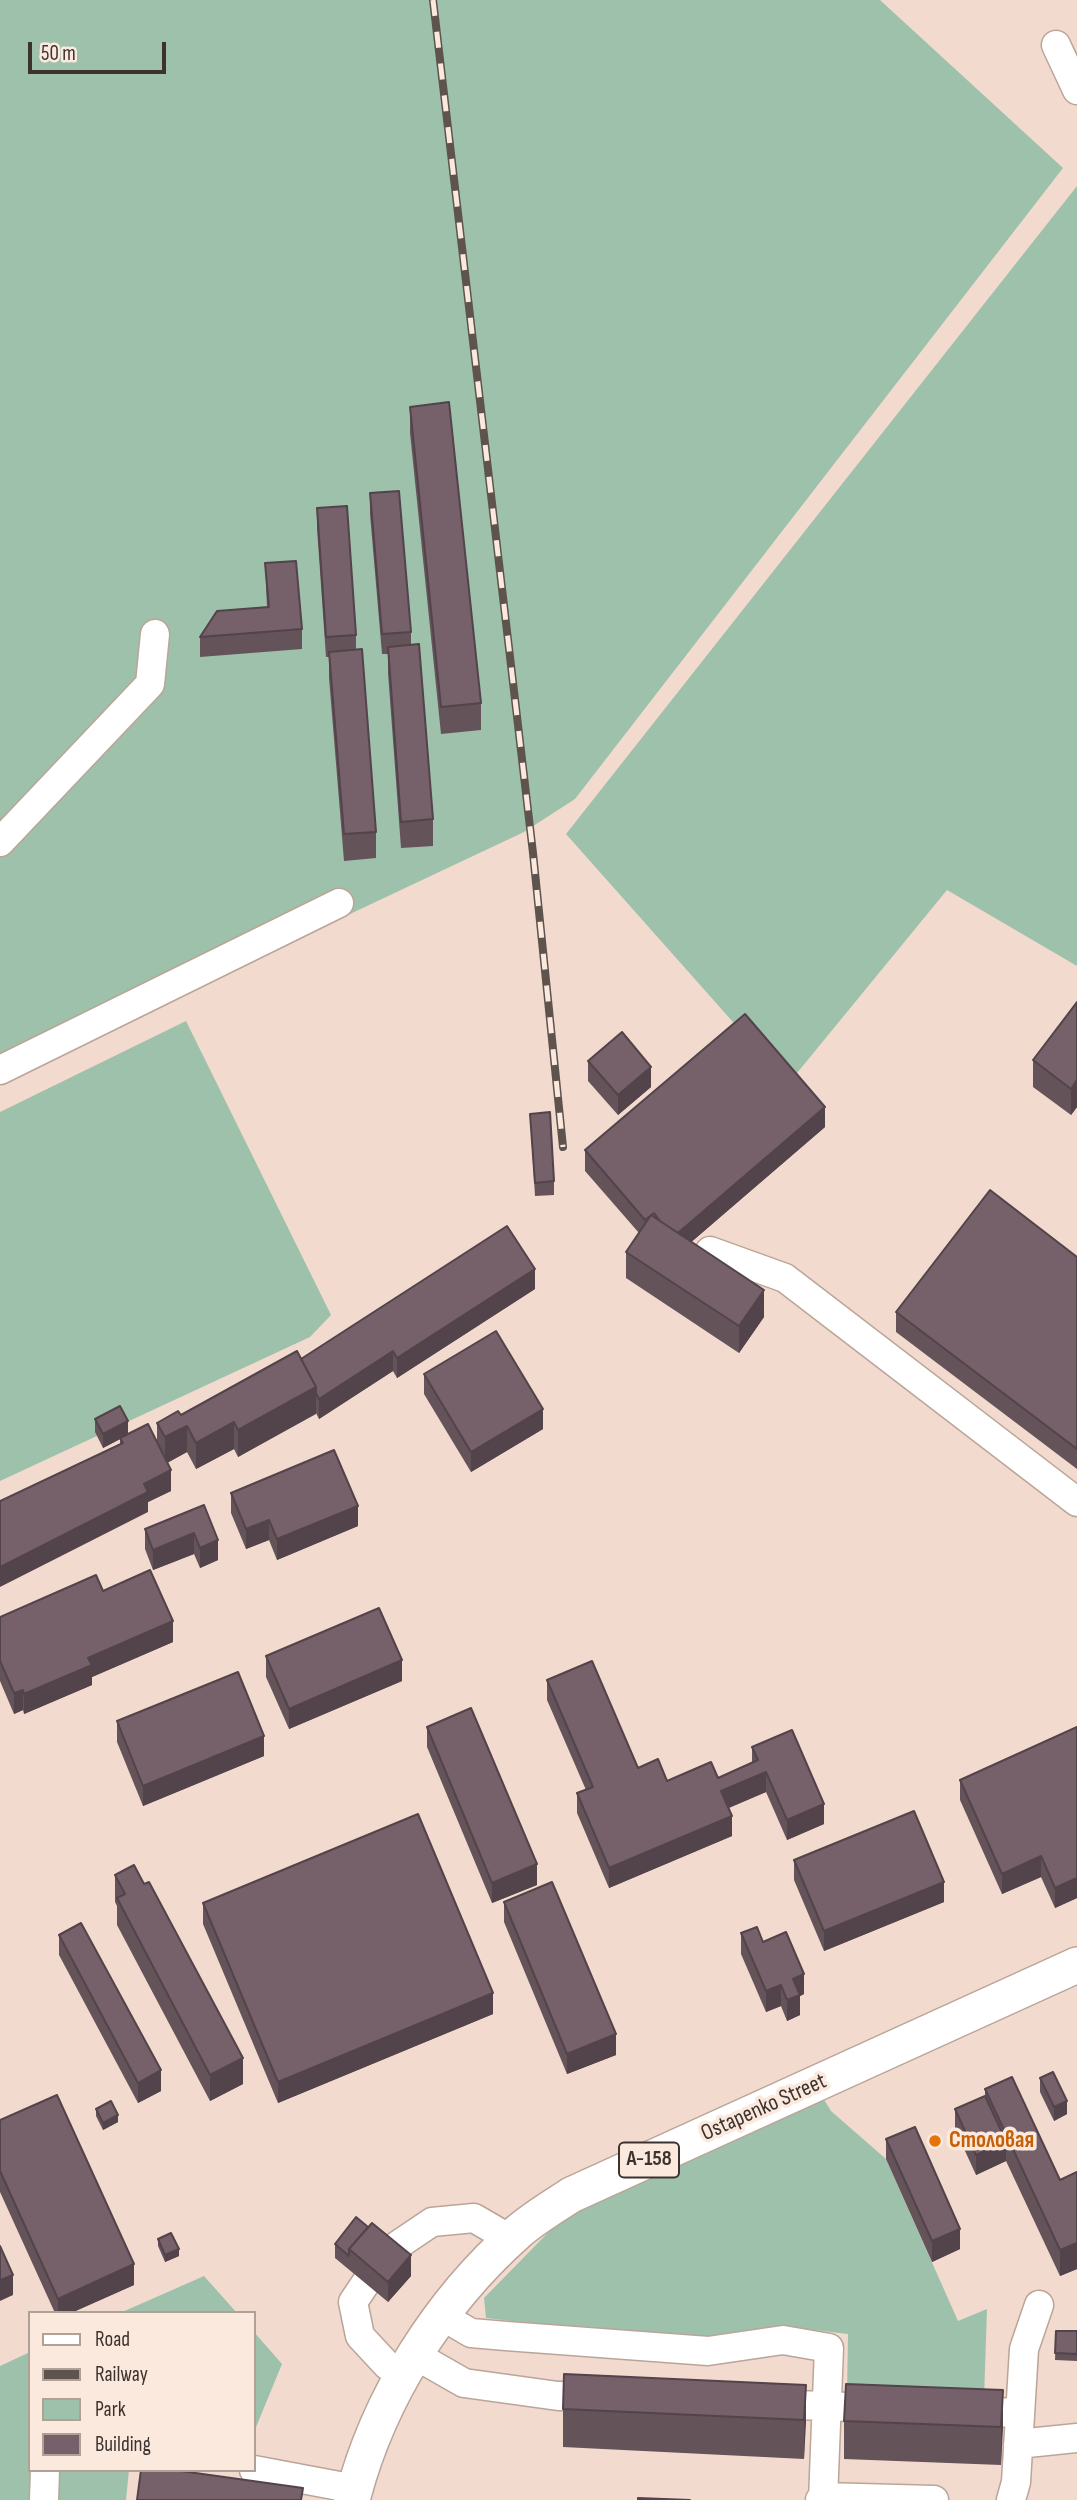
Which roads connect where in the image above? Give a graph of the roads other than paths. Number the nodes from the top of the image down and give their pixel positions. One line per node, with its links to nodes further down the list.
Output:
1 (1056, 45): 2 (street)
2 (1077, 90)
3 (155, 634): 4 (street)
4 (0, 842)
5 (339, 903): 6 (street)
6 (0, 1070)
7 (710, 1251): 8 (street)
8 (1077, 1502)
9 (1077, 1965): 10 (main road, Ostapenko Street / А-158)
10 (510, 2239): 12 (main road, Ostapenko Street / А-158); 13 (street)
11 (1039, 2305): 17 (street)
12 (442, 2316): 13 (main road, Ostapenko Street / А-158); 16 (street)
13 (409, 2366): 14 (street); 22 (main road, Ostapenko Street / А-158)
14 (626, 2398)
15 (746, 2403): 16 (street)
16 (827, 2406): 17 (street); 23 (street)
17 (1020, 2413): 19 (street)
18 (1077, 2438): 19 (street)
19 (1018, 2444): 26 (street)
20 (256, 2471): 22 (street)
21 (45, 2472): 24 (street)
22 (353, 2495)
23 (822, 2499): 25 (street)
24 (44, 2500)
25 (934, 2500)
26 (1011, 2500)

